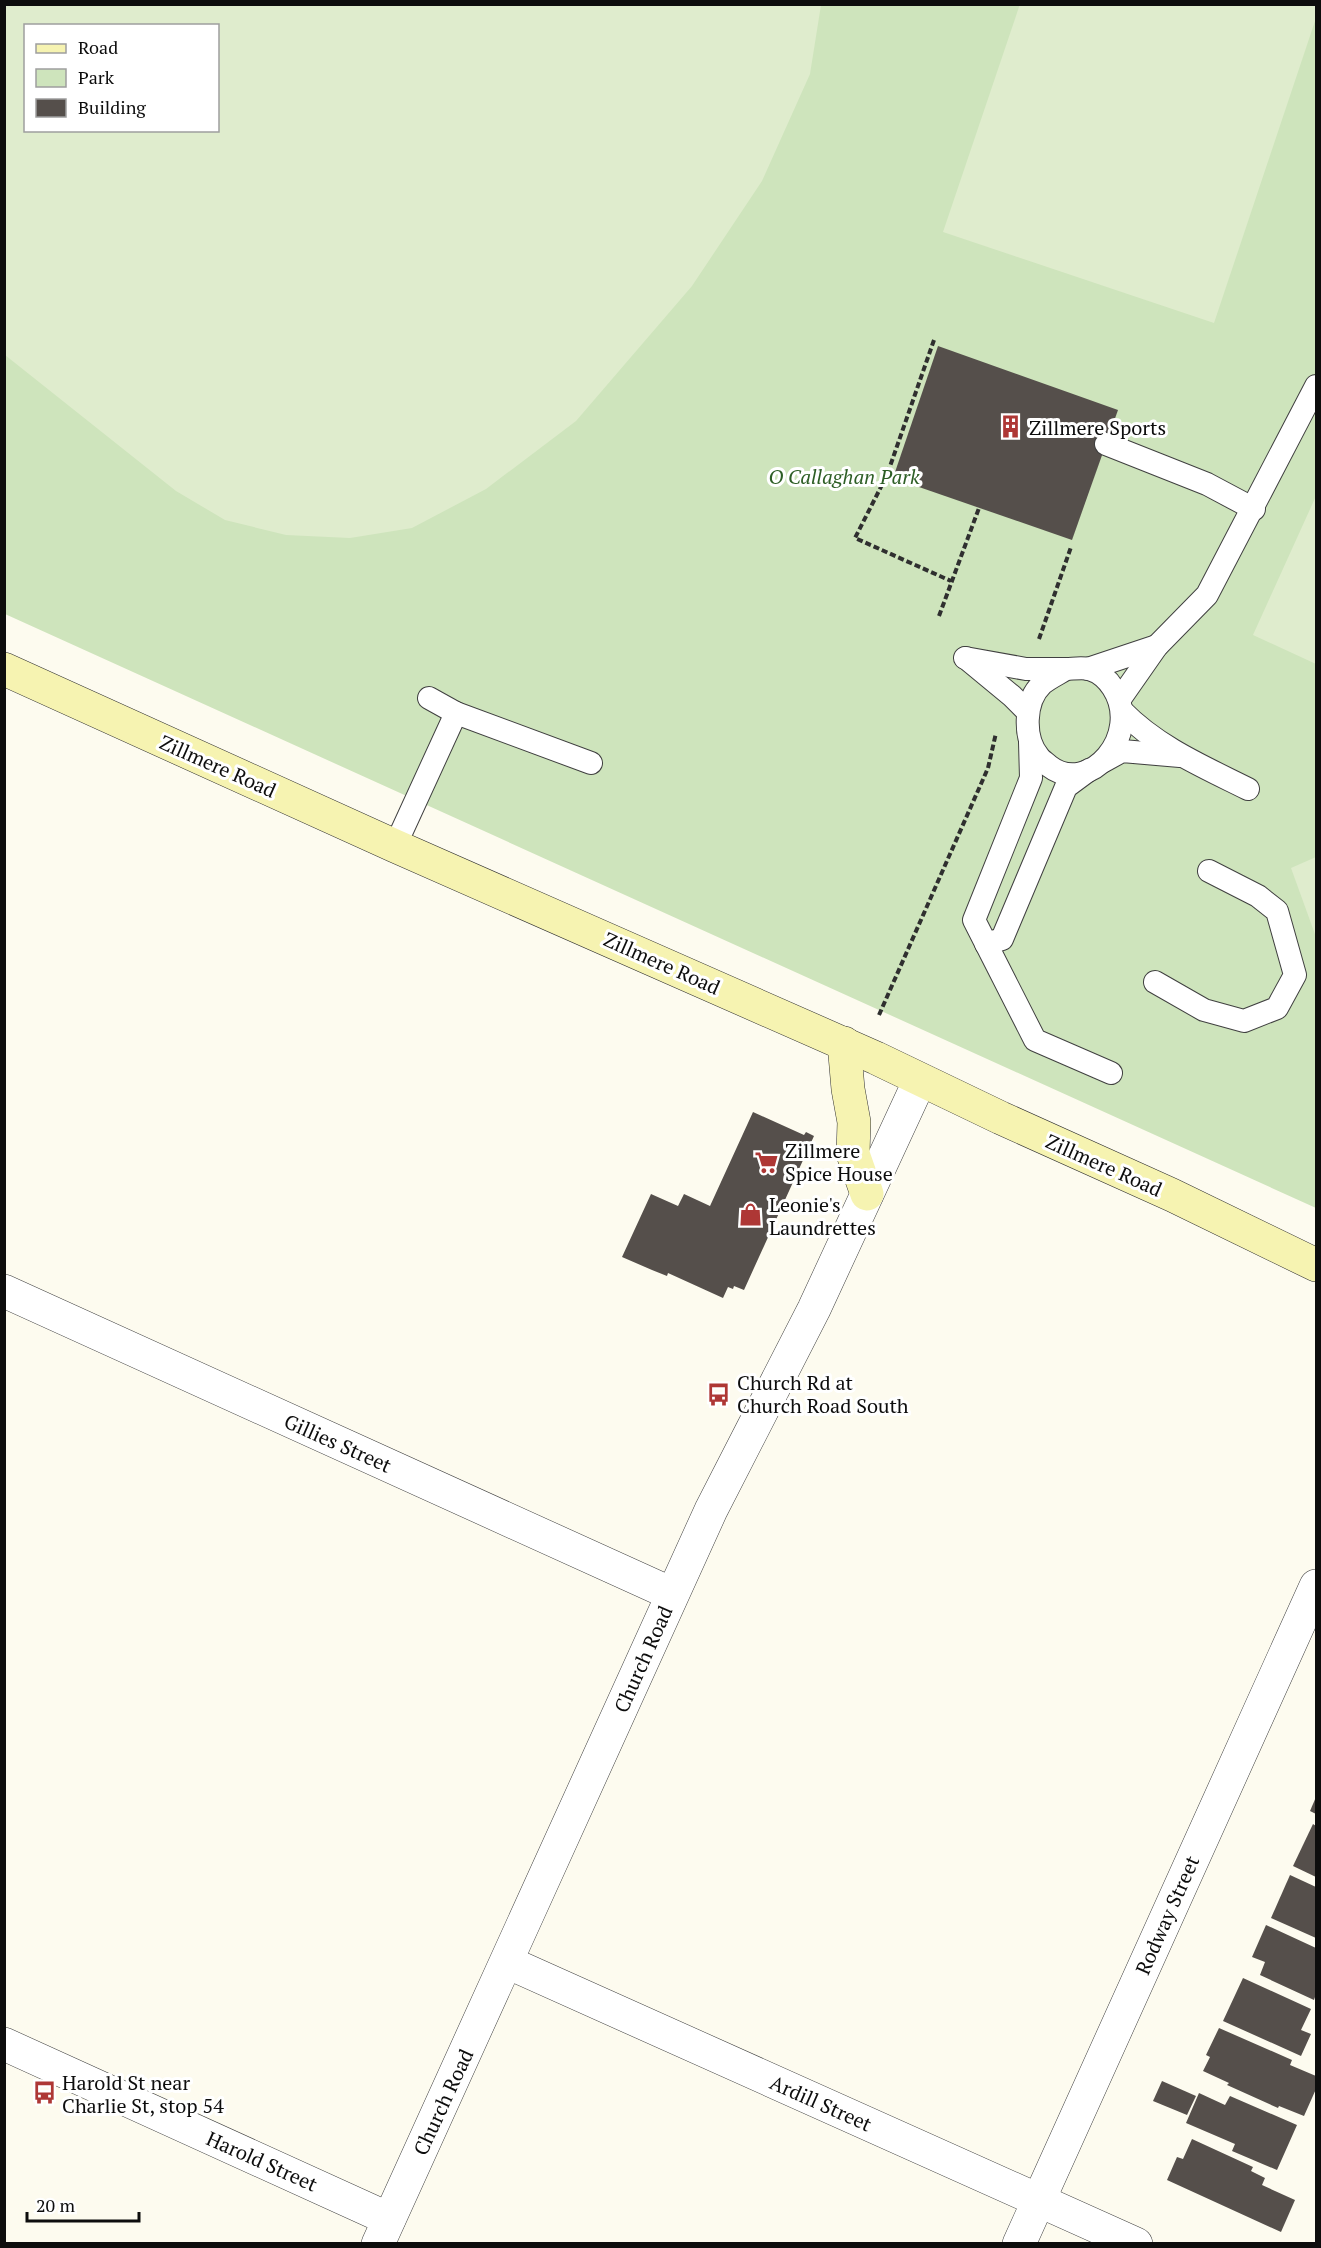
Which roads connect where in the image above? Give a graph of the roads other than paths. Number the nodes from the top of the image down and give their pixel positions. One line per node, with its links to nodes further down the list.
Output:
1 (1317, 386): 3 (lane)
2 (1106, 444): 3 (lane)
3 (1254, 509): 4 (lane)
4 (1157, 646): 7 (lane); 9 (lane)
5 (4, 669): 17 (main road, Zillmere Road)
6 (1066, 669): 7 (lane); 10 (lane); 10 (lane)
7 (1088, 669): 9 (lane)
8 (429, 698): 11 (lane)
9 (1121, 705): 13 (lane); 15 (lane)
10 (1028, 712): 12 (lane)
11 (456, 713): 14 (lane); 17 (lane)
12 (1030, 742): 15 (lane); 19 (lane)
13 (1182, 756): 15 (lane); 16 (lane)
14 (591, 763)
15 (1097, 765): 19 (lane)
16 (1248, 789)
17 (394, 846): 21 (main road, Zillmere Road)
18 (1209, 871): 20 (lane)
19 (986, 944): 22 (lane)
20 (1155, 982)
21 (844, 1043): 23 (main road, Zillmere Road); 24 (main road)
22 (1111, 1072)
23 (920, 1080): 24 (street, Church Road); 25 (main road, Zillmere Road)
24 (867, 1194): 28 (street, Church Road)
25 (1317, 1265)
26 (4, 1291): 28 (street, Gillies Street)
27 (1317, 1586): 31 (street, Rodway Street)
28 (672, 1594): 29 (street, Church Road)
29 (507, 1962): 31 (street, Ardill Street); 32 (street, Church Road)
30 (4, 2044): 32 (street, Harold Street)
31 (1038, 2200): 33 (street, Rodway Street); 34 (street, Ardill Street)
32 (384, 2231)
33 (1019, 2244)
34 (1136, 2244)

